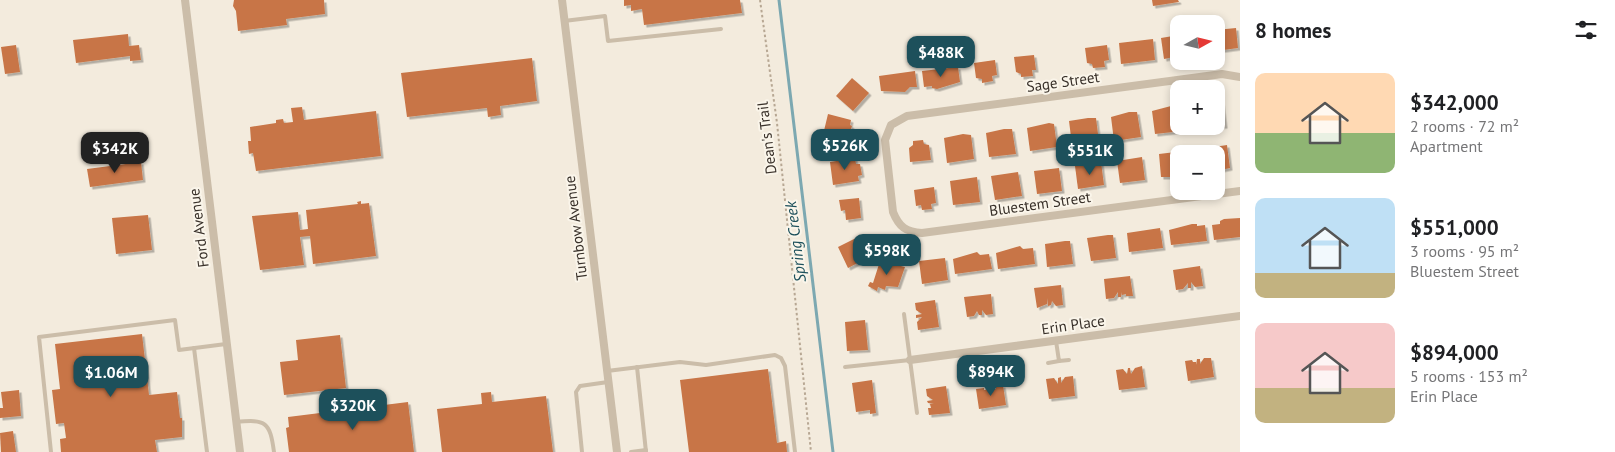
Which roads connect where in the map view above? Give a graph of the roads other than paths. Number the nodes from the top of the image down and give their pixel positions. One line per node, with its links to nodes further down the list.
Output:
1 (185, 0): 11 (street, Ford Avenue)
2 (562, 0): 3 (street, Turnbow Avenue)
3 (564, 21): 4 (lane); 19 (street, Turnbow Avenue)
4 (720, 29)
5 (1240, 77): 7 (street, Sage Street)
6 (1240, 191): 7 (street, Bluestem Street)
7 (904, 229)
8 (904, 314): 13 (lane)
9 (1240, 316): 10 (street, Erin Place)
10 (1056, 341): 13 (street, Erin Place); 15 (lane)
11 (227, 344): 12 (lane); 22 (street, Ford Avenue)
12 (194, 348): 24 (lane); 25 (lane)
13 (910, 360): 18 (lane); 21 (lane)
14 (1069, 360): 15 (lane)
15 (1059, 361): 16 (lane)
16 (1048, 363)
17 (637, 367): 19 (lane); 23 (lane); 31 (lane)
18 (845, 368)
19 (607, 371): 20 (street, Turnbow Avenue)
20 (608, 382): 28 (lane); 29 (street, Turnbow Avenue)
21 (917, 413)
22 (236, 422): 26 (street, Ford Avenue); 27 (lane)
23 (646, 451): 30 (lane)
24 (51, 452)
25 (208, 452)
26 (240, 452)
27 (274, 452)
28 (582, 452)
29 (617, 452)
30 (632, 452)
31 (795, 452)

